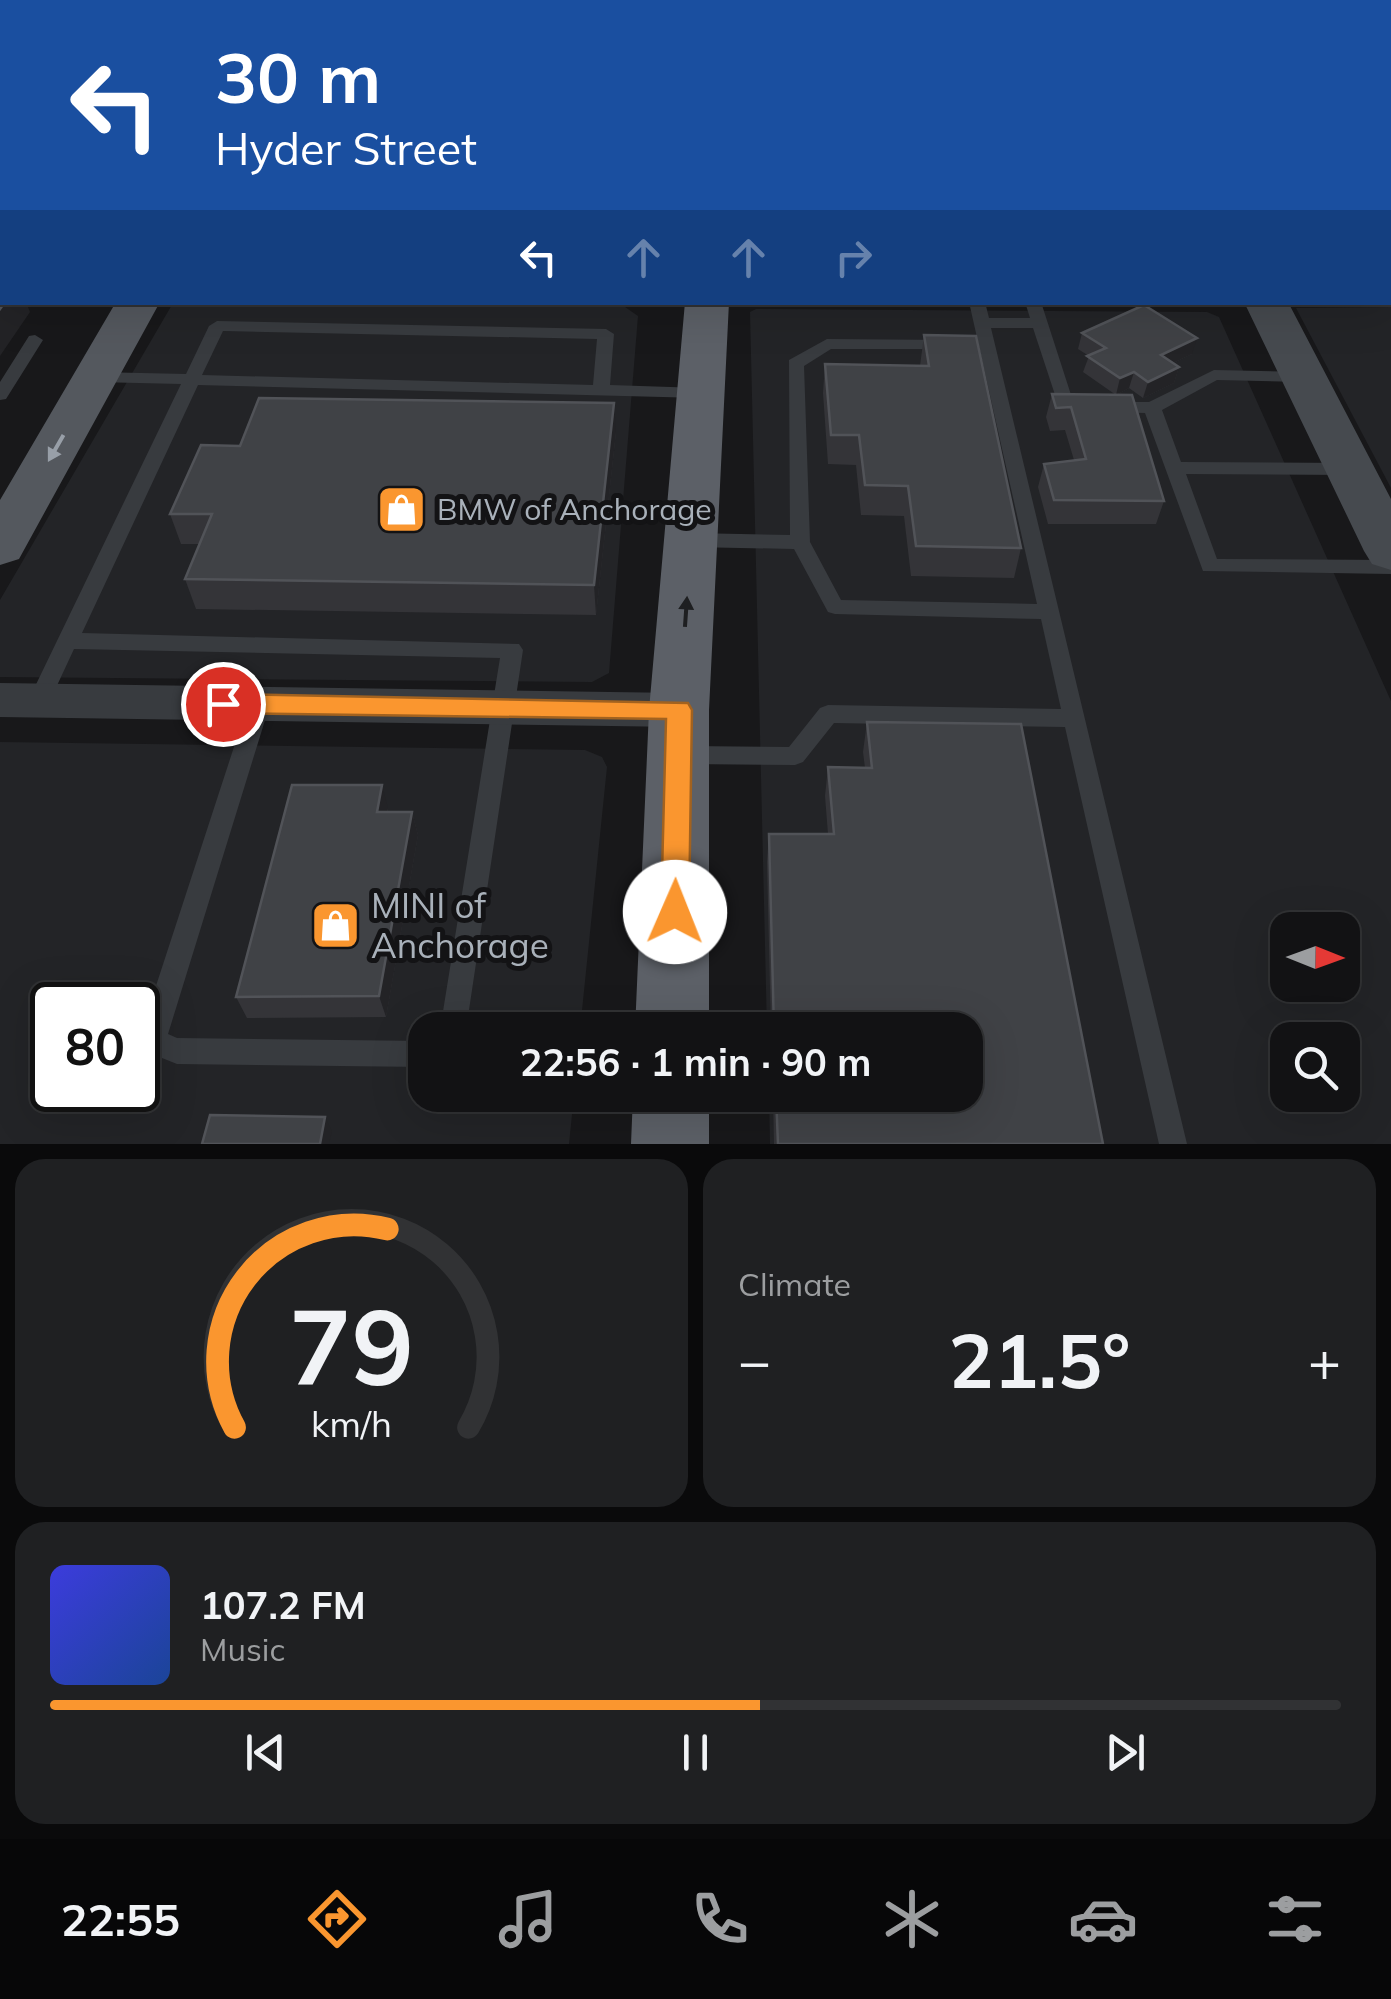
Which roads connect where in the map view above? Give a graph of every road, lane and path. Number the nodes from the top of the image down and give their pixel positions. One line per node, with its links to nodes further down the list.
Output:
1 (136, 305): 9 (main road)
2 (708, 305): 13 (highway)
3 (1034, 305): 6 (lane)
4 (1268, 305): 10 (main road)
5 (979, 312): 6 (lane); 8 (lane)
6 (1040, 324): 15 (lane)
7 (36, 340): 14 (lane)
8 (987, 346): 19 (lane); 23 (lane)
9 (96, 376): 11 (lane); 20 (main road, one-way to 20)
10 (1304, 376): 15 (lane); 17 (main road)
11 (192, 379): 12 (lane); 12 (lane); 24 (lane)
12 (600, 390): 13 (lane)
13 (701, 393): 18 (highway)
14 (0, 395)
15 (1152, 408): 16 (lane)
16 (1174, 468): 17 (lane); 22 (lane)
17 (1350, 469): 21 (main road)
18 (691, 540): 19 (lane); 29 (highway, one-way to 18)
19 (800, 542): 23 (lane)
20 (0, 546)
21 (1391, 551)
22 (1391, 567)
23 (1049, 612): 28 (lane)
24 (67, 640): 25 (lane); 27 (lane)
25 (20, 701): 26 (street)
26 (260, 704): 27 (street); 32 (lane)
27 (504, 707): 29 (street); 30 (lane)
28 (1074, 718): 29 (lane); 35 (lane)
29 (679, 732): 31 (highway)
30 (456, 1012)
31 (672, 1012)
32 (408, 1054)
33 (671, 1112): 34 (highway)
34 (670, 1144)
35 (1173, 1144)

